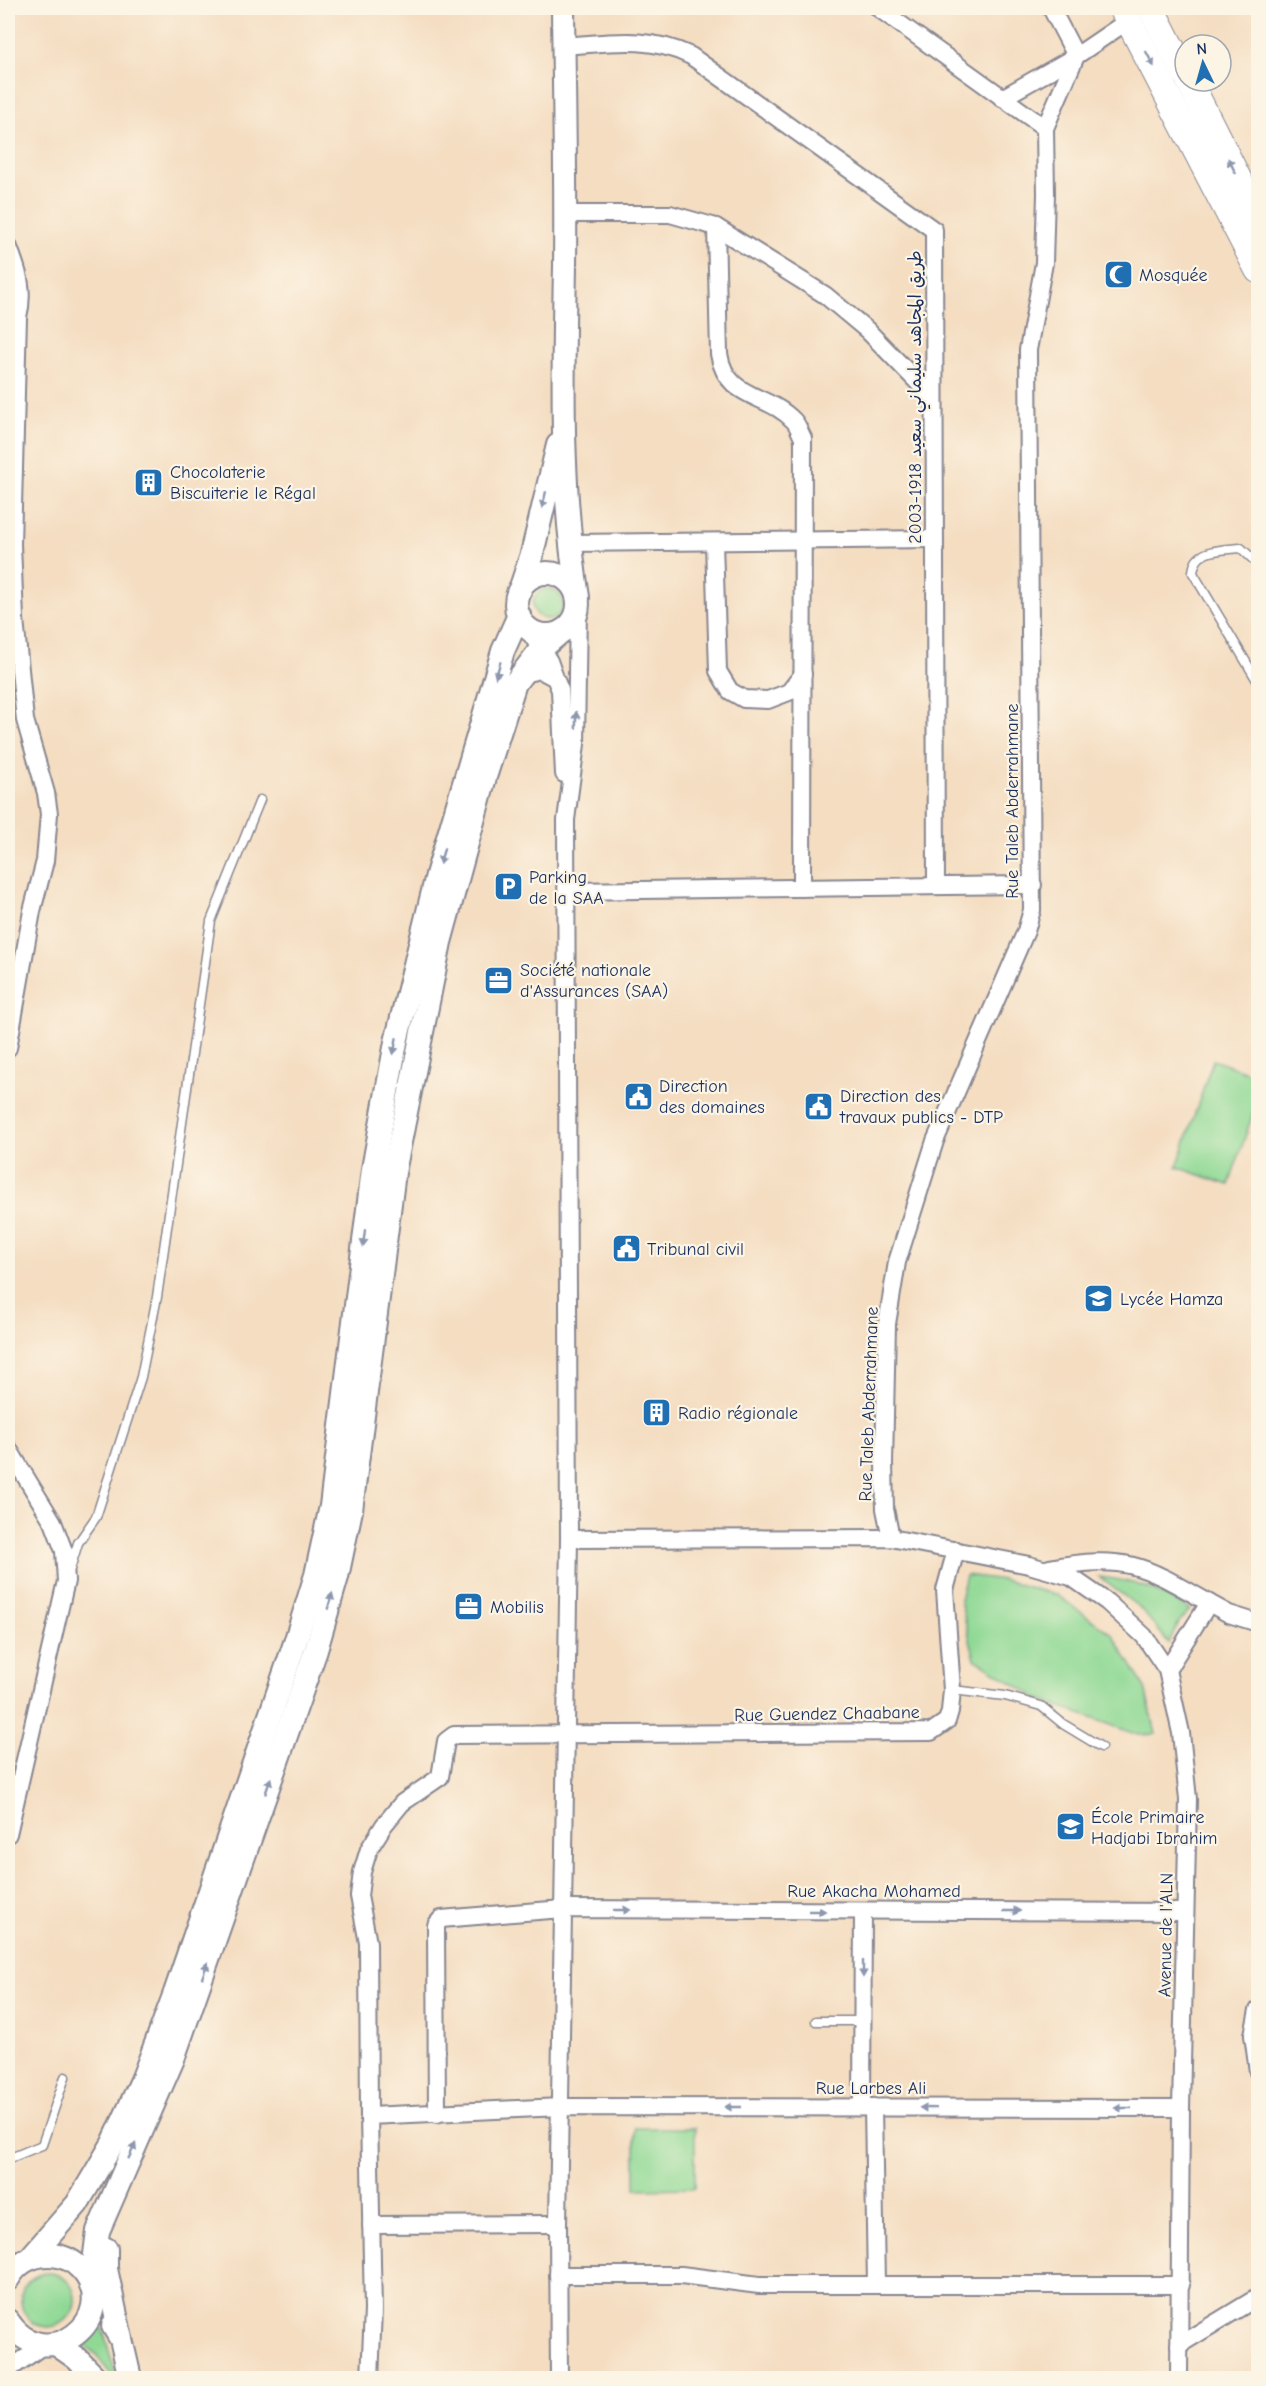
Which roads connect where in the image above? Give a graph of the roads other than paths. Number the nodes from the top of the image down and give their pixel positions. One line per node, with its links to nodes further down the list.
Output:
1 (562, 8): 6 (main road)
2 (878, 8): 10 (street)
3 (1051, 8): 8 (street)
4 (1151, 8): 7 (main road)
5 (1125, 14): 8 (street); 16 (main road, one-way to 16)
6 (563, 46): 12 (main road); 17 (street, طريق المجاهد سليماني سعيد 1918-2003)
7 (1173, 51)
8 (1076, 56): 10 (street); 11 (street)
9 (1195, 93): 13 (main road, one-way to 9)
10 (1002, 98): 11 (street)
11 (1045, 128): 34 (street, Rue Taleb Abderrahmane)
12 (565, 214): 14 (street); 18 (main road)
13 (1258, 218)
14 (716, 227): 17 (street); 19 (street)
15 (8, 245): 38 (street)
16 (1258, 270)
17 (934, 399): 20 (street, طريق المجاهد سليماني سعيد 1918-2003)
18 (563, 423): 22 (main road); 25 (main road, one-way to 25)
19 (804, 540): 20 (street); 21 (street); 28 (street)
20 (934, 540): 35 (street, طريق المجاهد سليماني سعيد 1918-2003)
21 (714, 542): 22 (street); 28 (street)
22 (570, 543): 24 (main road)
23 (1258, 564): 30 (lane)
24 (578, 602): 25 (main road); 26 (main road); 33 (street, one-way to 24)
25 (520, 611): 26 (main road); 27 (street); 70 (main road, one-way to 70)
26 (562, 631): 27 (main road)
27 (541, 649): 29 (street); 31 (main road)
28 (803, 675): 36 (street)
29 (555, 678): 31 (street); 33 (street)
30 (1258, 682)
31 (515, 683): 67 (main road, one-way to 31)
32 (260, 800): 44 (lane)
33 (566, 820): 37 (street)
34 (1033, 885): 35 (street); 40 (street, Rue Taleb Abderrahmane)
35 (936, 886): 36 (street)
36 (802, 888): 37 (street)
37 (567, 891): 41 (street)
38 (8, 1048)
39 (8, 1448): 44 (street)
40 (891, 1538): 41 (street, Avenue de l'ALN); 42 (street, Avenue de l'ALN)
41 (569, 1539): 49 (street)
42 (956, 1550): 43 (street, Avenue de l'ALN); 48 (street, Rue Guendez Chaabane)
43 (1045, 1569): 45 (street); 47 (street, Avenue de l'ALN)
44 (66, 1581): 51 (street)
45 (1209, 1603): 46 (street); 47 (street)
46 (1258, 1623)
47 (1167, 1670): 54 (street, Avenue de l'ALN)
48 (952, 1690): 49 (street, Rue Guendez Chaabane); 50 (lane)
49 (567, 1735): 52 (street); 65 (street)
50 (1101, 1747)
51 (8, 1834)
52 (563, 1909): 53 (street, Rue Akacha Mohamed, one-way to 53); 61 (street); 64 (street, Rue Akacha Mohamed)
53 (863, 1911): 54 (street, Rue Akacha Mohamed, one-way to 54); 57 (street, one-way to 57)
54 (1184, 1912): 63 (street, Avenue de l'ALN)
55 (1258, 2010): 58 (street)
56 (816, 2021): 57 (lane)
57 (863, 2021): 62 (street)
58 (1256, 2036): 59 (street)
59 (1258, 2072)
60 (65, 2077): 66 (lane)
61 (561, 2107): 62 (street, Rue Larbes Ali, one-way to 61); 64 (street, Rue Larbes Ali); 68 (street)
62 (868, 2107): 63 (street, Rue Larbes Ali, one-way to 62); 72 (street)
63 (1181, 2108): 73 (street, Avenue de l'ALN)
64 (437, 2114): 65 (street, Rue Larbes Ali)
65 (369, 2116): 69 (street)
66 (8, 2159)
67 (114, 2191): 74 (main road); 77 (main road)
68 (558, 2224): 69 (street); 71 (street)
69 (371, 2225): 83 (street)
70 (16, 2268): 74 (main road)
71 (558, 2275): 72 (street); 84 (street)
72 (876, 2284): 73 (street)
73 (1181, 2285): 78 (street, Avenue de l'ALN)
74 (92, 2291): 77 (main road); 79 (main road)
75 (1258, 2297): 78 (street)
76 (8, 2322): 79 (main road)
77 (121, 2339): 82 (main road)
78 (1179, 2344): 85 (street, Avenue de l'ALN)
79 (50, 2345): 80 (street); 81 (main road)
80 (8, 2370)
81 (96, 2379)
82 (130, 2379)
83 (370, 2379)
84 (559, 2379)
85 (1179, 2379)

